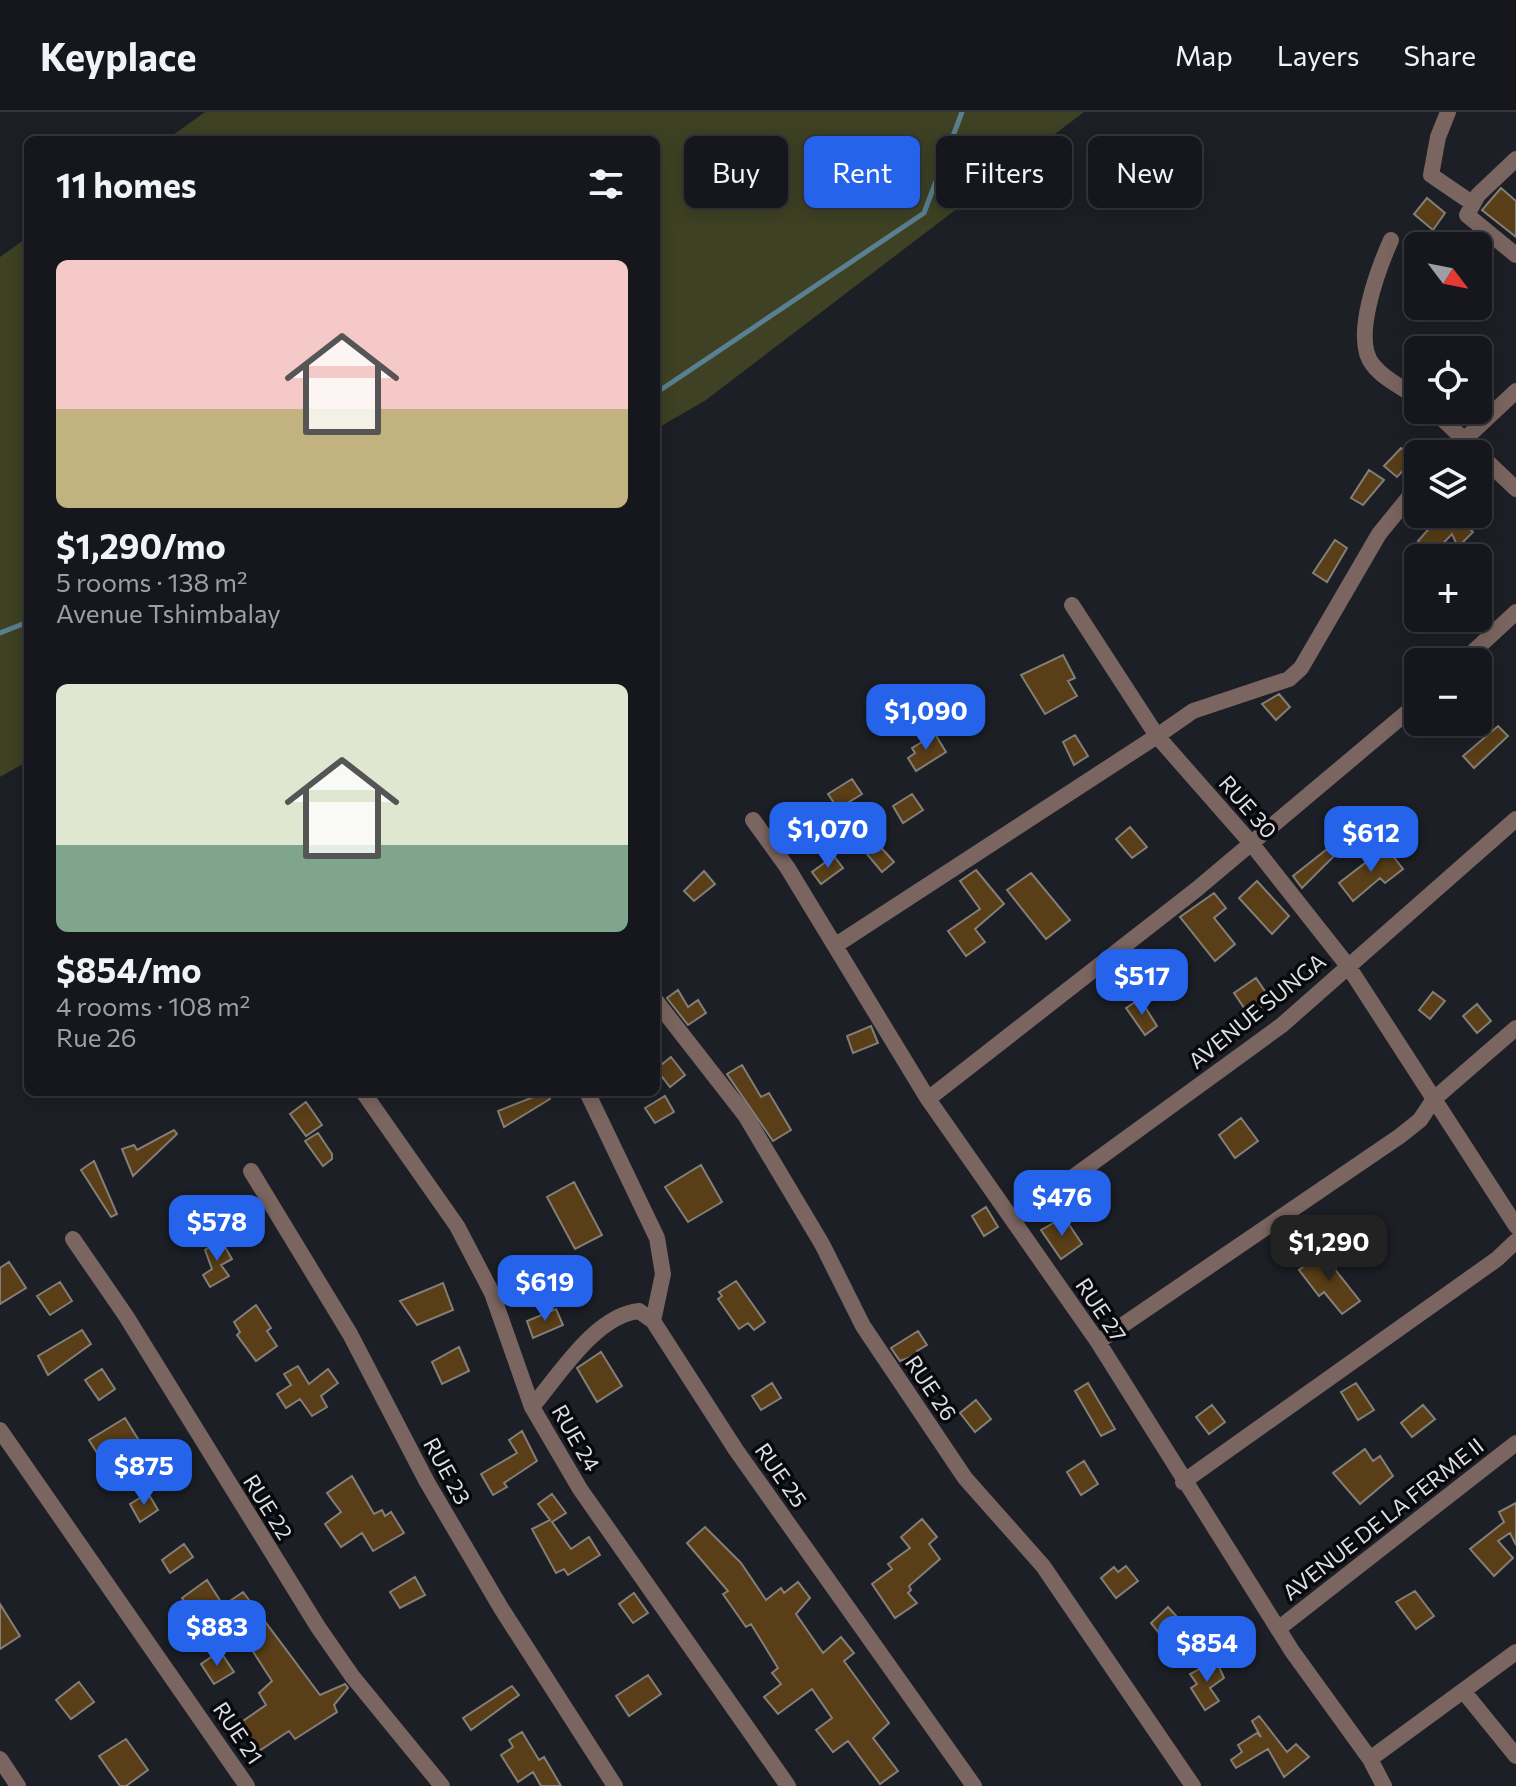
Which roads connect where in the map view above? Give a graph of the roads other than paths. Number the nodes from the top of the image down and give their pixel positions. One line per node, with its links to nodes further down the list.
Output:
1 (1448, 112): 3 (street)
2 (1516, 159): 3 (street)
3 (1472, 203): 5 (street)
4 (1391, 240): 6 (street)
5 (1516, 255)
6 (1404, 388)
7 (1516, 391): 9 (street)
8 (1450, 424): 9 (street)
9 (1465, 437): 10 (street); 11 (street)
10 (1462, 440)
11 (1516, 489)
12 (1404, 503): 17 (street)
13 (1072, 605): 17 (street, RUE 30)
14 (1516, 612): 15 (street)
15 (1477, 648)
16 (1404, 715): 20 (street)
17 (1157, 736): 20 (street, RUE 30); 21 (street)
18 (1516, 819): 22 (street, AVENUE SUNGA)
19 (753, 820): 21 (street, RUE 27)
20 (1251, 843): 22 (street, RUE 30); 27 (street)
21 (836, 945): 27 (street, RUE 27)
22 (1348, 966): 28 (street, RUE 30); 30 (street, AVENUE SUNGA)
23 (660, 1006): 52 (street, RUE 26)
24 (1516, 1028): 28 (street)
25 (366, 1096): 36 (street, RUE 24)
26 (589, 1096): 34 (street)
27 (928, 1099): 30 (street, RUE 27)
28 (1434, 1099): 31 (street, RUE 30); 35 (street)
29 (251, 1171): 49 (street, RUE 23)
30 (1014, 1220): 35 (street, RUE 27)
31 (1516, 1226)
32 (73, 1239): 48 (street, RUE 22)
33 (1516, 1241): 39 (street)
34 (653, 1321): 36 (street); 51 (street, RUE 25)
35 (1098, 1342): 39 (street, RUE 27)
36 (532, 1407): 50 (street, RUE 24)
37 (0, 1430): 47 (street, RUE 21)
38 (1516, 1443): 40 (street, AVENUE DE LA FERME II)
39 (1183, 1482): 40 (street, RUE 27)
40 (1278, 1629): 45 (street, RUE 27)
41 (1516, 1652): 42 (street)
42 (1464, 1692): 43 (street); 45 (street)
43 (1516, 1756)
44 (0, 1759): 46 (street)
45 (1370, 1759): 53 (street, RUE 27)
46 (18, 1786)
47 (247, 1786)
48 (442, 1786)
49 (615, 1786)
50 (788, 1786)
51 (974, 1786)
52 (1193, 1786)
53 (1384, 1786)

